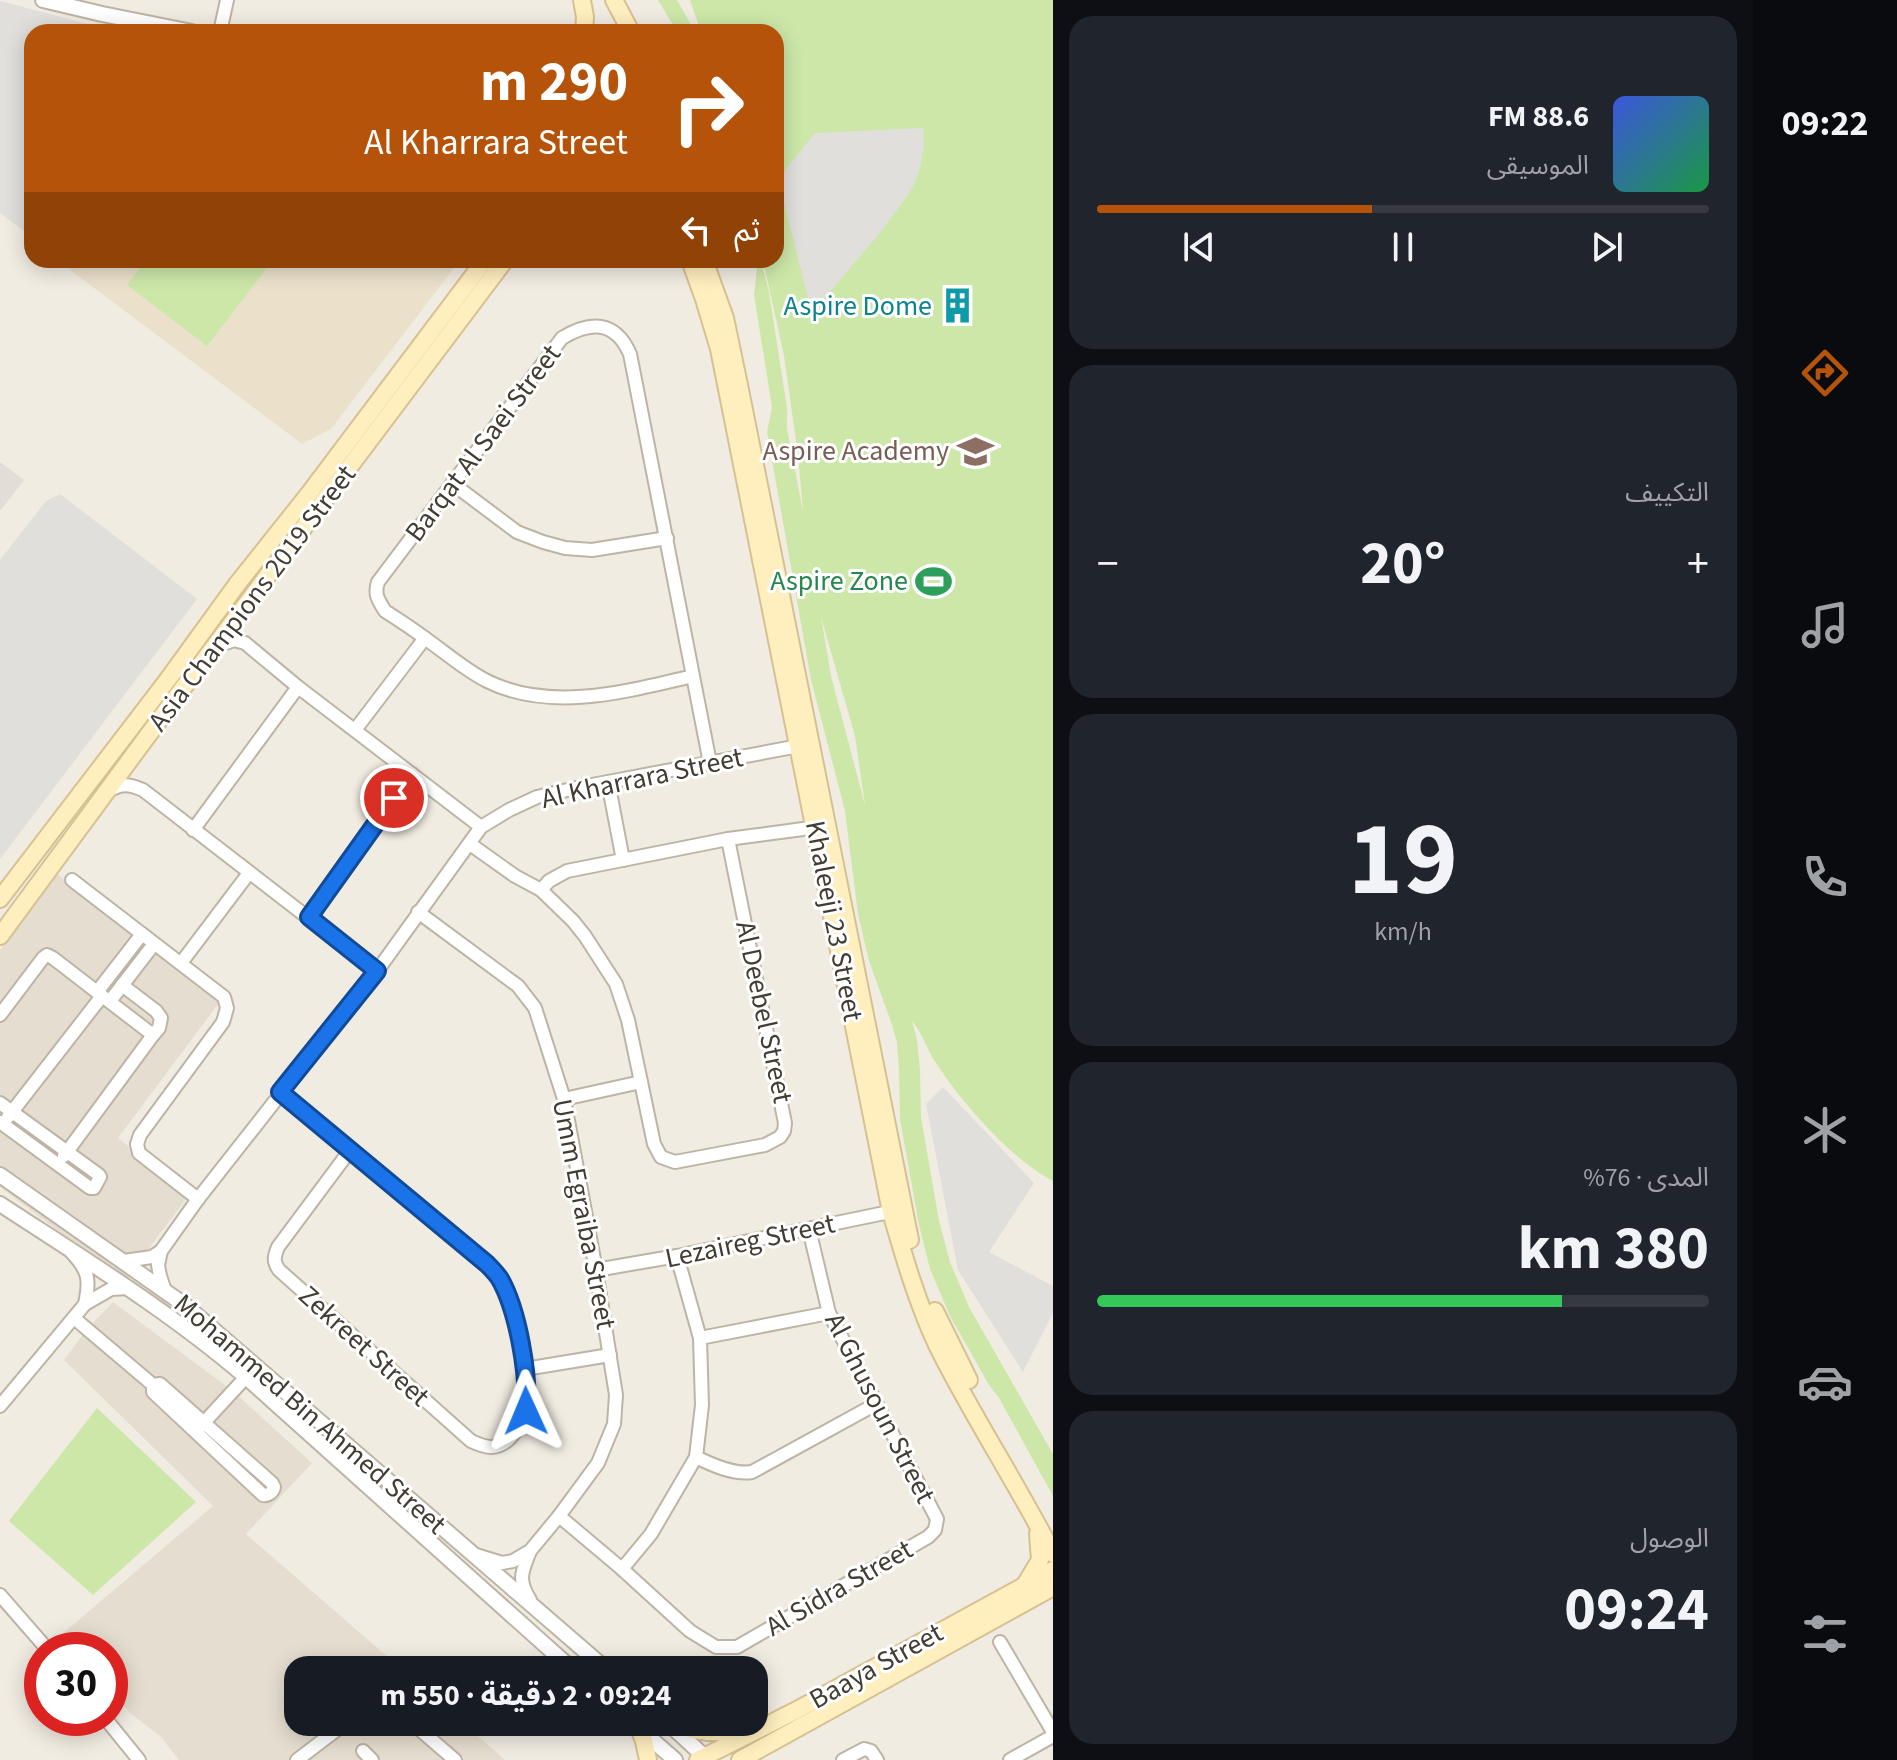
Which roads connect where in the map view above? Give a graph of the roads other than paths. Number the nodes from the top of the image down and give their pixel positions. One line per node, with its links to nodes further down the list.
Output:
1 (43, 0): 5 (street)
2 (227, 0): 6 (street)
3 (582, 0): 7 (main road)
4 (614, 0): 8 (main road)
5 (149, 24)
6 (222, 24)
7 (585, 24)
8 (627, 24)
9 (479, 268): 39 (main road, Asia Champions 2019 Street)
10 (499, 268): 16 (main road, Asia Champions 2019 Street)
11 (693, 268): 13 (main road, Khaleeji 23 Street)
12 (707, 268): 13 (main road, Khaleeji 23 Street)
13 (740, 420): 23 (main road, Khaleeji 23 Street)
14 (453, 484): 15 (street); 15 (street, Barqat Al Saei Street); 17 (street, Barqat Al Saei Street)
15 (667, 538): 20 (street, Barqat Al Saei Street)
16 (241, 612): 18 (street); 19 (main road, Asia Champions 2019 Street)
17 (425, 638): 20 (street, Barqat Al Saei Street); 22 (street)
18 (245, 643): 19 (street); 21 (street)
19 (215, 647): 24 (main road, Asia Champions 2019 Street)
20 (693, 676): 25 (street, Barqat Al Saei Street)
21 (298, 687): 22 (street); 32 (street)
22 (355, 730): 26 (street)
23 (805, 745): 25 (street, Al Kharrara Street); 65 (main road, Khaleeji 23 Street)
24 (133, 755): 28 (street); 29 (main road, Asia Champions 2019 Street)
25 (710, 763): 27 (street, Al Kharrara Street)
26 (412, 774): 30 (street); 41 (street)
27 (608, 782): 30 (street, Al Kharrara Street); 35 (street)
28 (143, 790): 29 (street); 32 (street)
29 (106, 792): 43 (main road, Asia Champions 2019 Street)
30 (481, 827): 34 (street, Al Kharrara Street)
31 (803, 829): 33 (street)
32 (193, 830): 36 (street)
33 (728, 839): 35 (street); 51 (street, Al Deebel Street)
34 (470, 844): 38 (street, Al Deebel Street); 40 (street, Al Kharrara Street)
35 (623, 860): 38 (street)
36 (249, 873): 41 (street); 45 (street)
37 (72, 880): 42 (street)
38 (541, 890): 51 (street, Al Deebel Street)
39 (0, 899)
40 (418, 912): 46 (street, Al Kharrara Street); 53 (street, Umm Egraiba Street)
41 (309, 917): 46 (street)
42 (142, 934): 44 (street); 48 (street)
43 (0, 936)
44 (154, 944): 45 (street); 47 (street)
45 (181, 963): 63 (street)
46 (377, 971): 52 (street, Al Kharrara Street)
47 (122, 985): 48 (street); 50 (street)
48 (103, 996): 49 (street); 50 (street); 55 (street)
49 (0, 1015)
50 (153, 1035): 58 (street)
51 (641, 1082): 53 (street)
52 (280, 1092): 57 (street, Zekreet Street); 63 (street, Al Kharrara Street)
53 (564, 1099): 71 (street, Umm Egraiba Street)
54 (0, 1103): 55 (street)
55 (12, 1112): 56 (street); 58 (street)
56 (2, 1123): 59 (street)
57 (351, 1149): 79 (street, Zekreet Street); 79 (street, Zekreet Street)
58 (66, 1152): 59 (street); 59 (street)
59 (57, 1165)
60 (0, 1175): 62 (street, Mohammed Bin Ahmed Street)
61 (0, 1186): 62 (street)
62 (35, 1199): 70 (street, Mohammed Bin Ahmed Street)
63 (198, 1199): 68 (street, Al Kharrara Street)
64 (0, 1204): 67 (street, Mohammed Bin Ahmed Street)
65 (897, 1210): 66 (street, Lezaireg Street); 86 (main road, Khaleeji 23 Street)
66 (809, 1229): 69 (street, Lezaireg Street); 75 (street, Al Ghusoun Street)
67 (64, 1246): 72 (street, Mohammed Bin Ahmed Street); 74 (street)
68 (161, 1251): 70 (street); 73 (street)
69 (677, 1256): 71 (street, Lezaireg Street); 77 (street)
70 (124, 1261): 73 (street, Mohammed Bin Ahmed Street)
71 (596, 1270): 78 (street, Umm Egraiba Street)
72 (129, 1288): 74 (street); 80 (street, Mohammed Bin Ahmed Street)
73 (165, 1291): 89 (street, Mohammed Bin Ahmed Street)
74 (85, 1304): 76 (street)
75 (829, 1313): 77 (street); 81 (street, Al Ghusoun Street)
76 (74, 1318): 82 (street); 83 (street)
77 (700, 1338): 84 (street)
78 (610, 1355): 79 (street); 85 (street, Umm Egraiba Street)
79 (525, 1369)
80 (246, 1377): 83 (street); 99 (street, Mohammed Bin Ahmed Street)
81 (876, 1404): 84 (street); 87 (street, Al Ghusoun Street)
82 (0, 1406)
83 (199, 1427): 83 (street)
84 (696, 1457): 91 (street)
85 (559, 1516): 88 (street, Umm Egraiba Street); 91 (street, Al Sidra Street)
86 (1047, 1524): 90 (main road, Khaleeji 23 Street); 93 (main road)
87 (928, 1537): 91 (street, Al Sidra Street)
88 (530, 1551): 89 (street); 96 (street, Umm Egraiba Street)
89 (472, 1553): 96 (street, Mohammed Bin Ahmed Street)
90 (1053, 1554)
91 (622, 1569)
92 (1053, 1570): 93 (main road, Baaya Street)
93 (1022, 1587): 101 (main road, Baaya Street)
94 (1053, 1587): 110 (main road, Baaya Street)
95 (0, 1595): 97 (street)
96 (534, 1607): 100 (street, Mohammed Bin Ahmed Street)
97 (32, 1632)
98 (1000, 1642): 103 (street)
99 (557, 1656)
100 (591, 1656)
101 (775, 1721): 102 (main road); 111 (main road, Baaya Street)
102 (768, 1723)
103 (1053, 1734): 120 (street)
104 (120, 1736): 112 (street)
105 (329, 1736): 113 (street)
106 (427, 1736): 114 (street)
107 (641, 1736): 115 (main road)
108 (648, 1736): 116 (street)
109 (681, 1736): 111 (street)
110 (761, 1754): 117 (main road, Baaya Street)
111 (704, 1759)
112 (139, 1760)
113 (297, 1760)
114 (455, 1760)
115 (648, 1760)
116 (675, 1760)
117 (740, 1760)
118 (843, 1760): 119 (street)
119 (877, 1760)
120 (1010, 1760)

